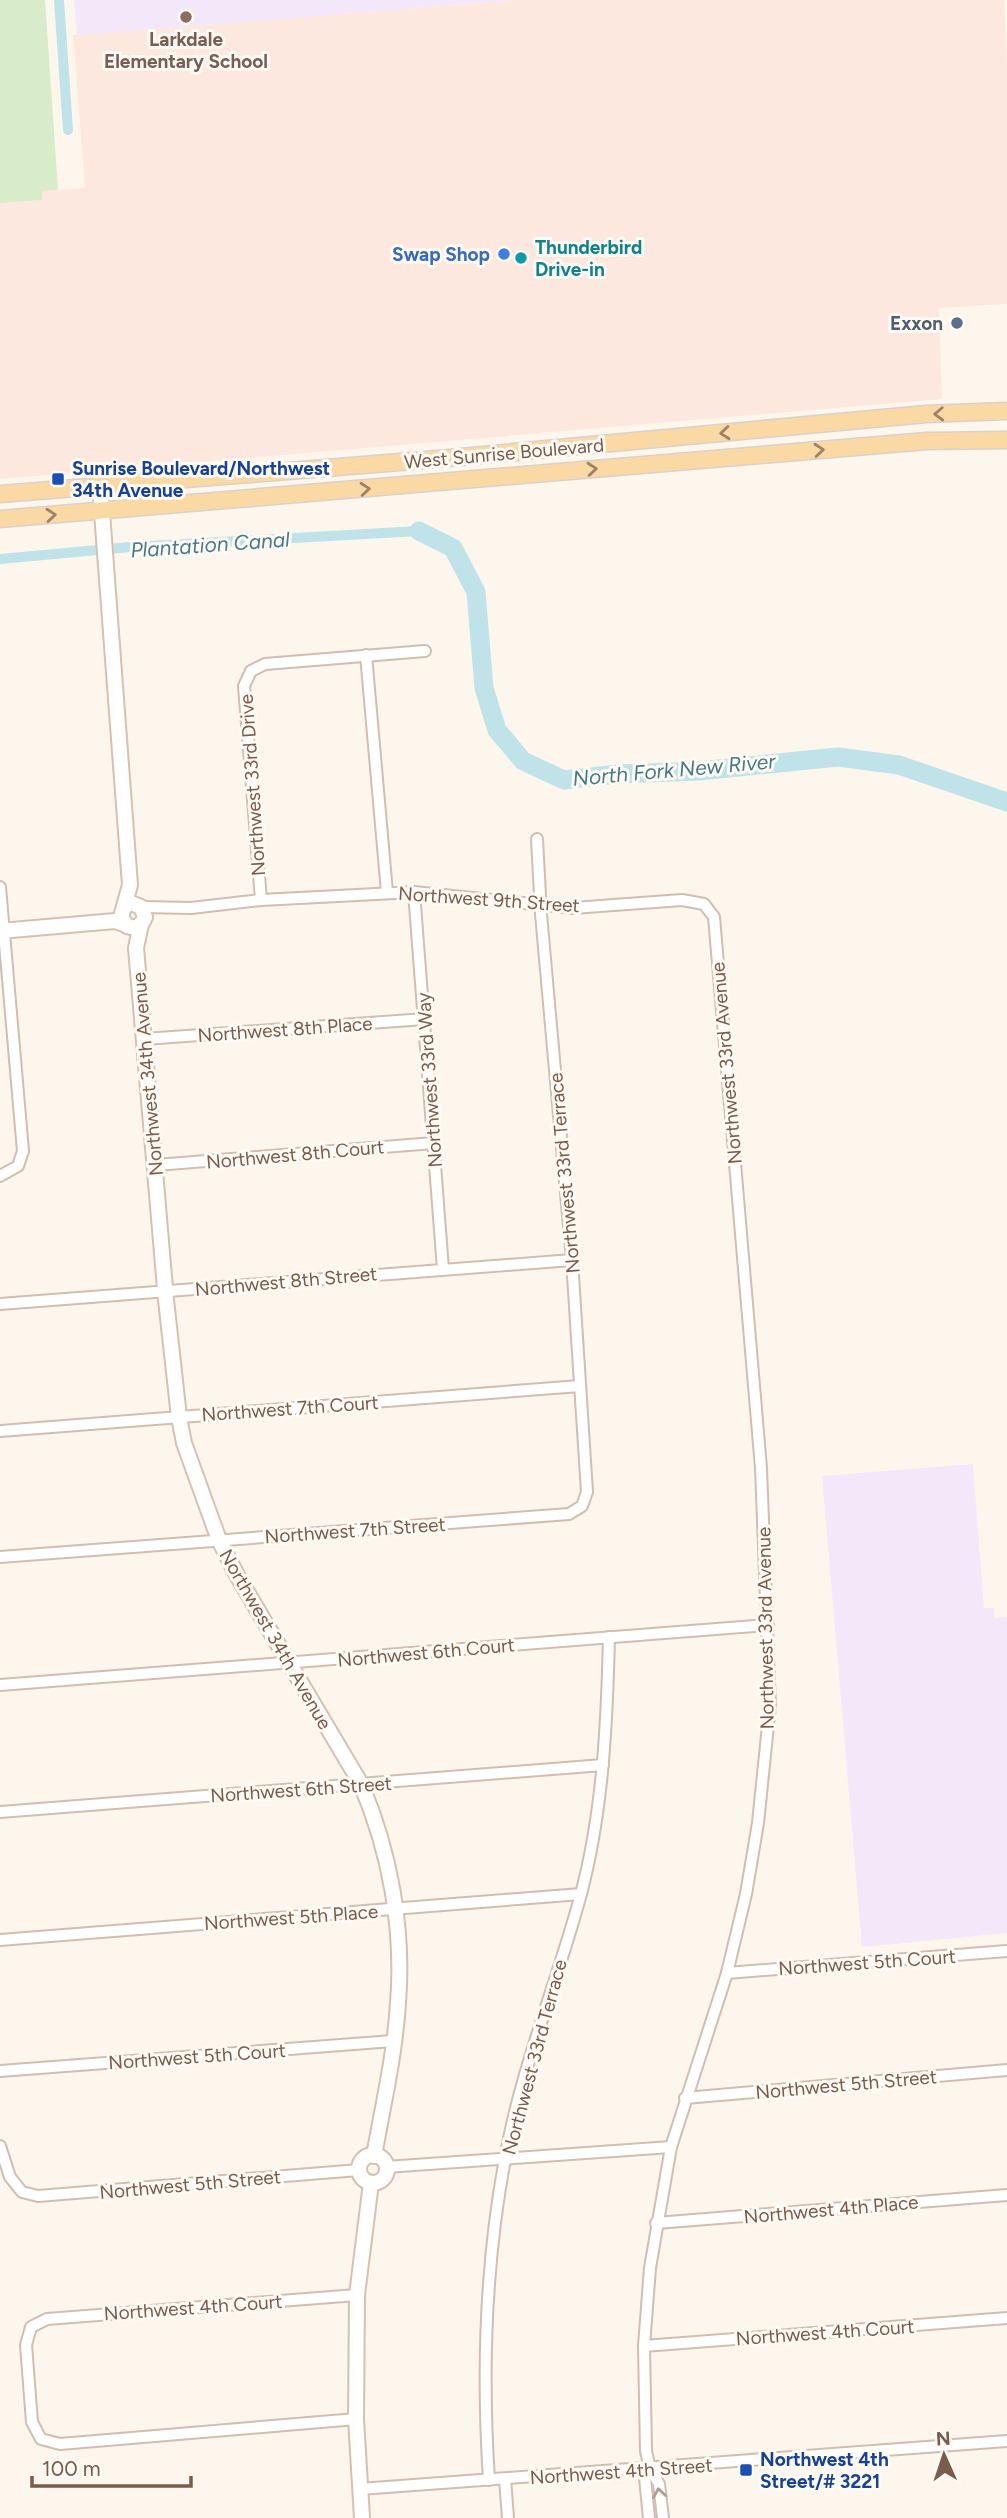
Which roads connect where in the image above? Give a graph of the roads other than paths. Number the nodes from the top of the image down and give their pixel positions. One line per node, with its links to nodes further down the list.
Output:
1 (1007, 411): 3 (main road, West Sunrise Boulevard, one-way to 3)
2 (1007, 440): 5 (main road, West Sunrise Boulevard, one-way to 2)
3 (100, 486): 4 (main road, West Sunrise Boulevard); 5 (street)
4 (0, 494)
5 (102, 510): 6 (main road, West Sunrise Boulevard, one-way to 5); 16 (street)
6 (0, 519)
7 (425, 650): 8 (street)
8 (366, 655): 11 (street); 13 (street, Northwest 33rd Drive)
9 (537, 839): 15 (street, Northwest 33rd Terrace)
10 (0, 887): 17 (street)
11 (387, 892): 12 (street, Northwest 9th Street); 13 (street, Northwest 9th Street)
12 (414, 892): 15 (street, Northwest 9th Street); 18 (street, Northwest 33rd Way)
13 (261, 900): 16 (street, Northwest 9th Street)
14 (704, 904): 15 (street, Northwest 9th Street); 33 (street, Northwest 33rd Avenue)
15 (541, 906): 23 (street, Northwest 33rd Terrace)
16 (133, 915): 17 (street, Northwest 9th Street); 19 (street, Northwest 34th Avenue)
17 (2, 931): 22 (street)
18 (425, 1019): 19 (street, Northwest 8th Place); 20 (street, Northwest 33rd Way)
19 (144, 1039): 21 (street, Northwest 34th Avenue)
20 (434, 1143): 21 (street, Northwest 8th Court); 24 (street, Northwest 33rd Way)
21 (156, 1165): 25 (street, Northwest 34th Avenue)
22 (0, 1176)
23 (572, 1260): 24 (street, Northwest 8th Street); 27 (street, Northwest 33rd Terrace)
24 (443, 1269): 25 (street, Northwest 8th Street)
25 (165, 1291): 26 (street, Northwest 8th Street); 28 (street, Northwest 34th Avenue)
26 (0, 1304)
27 (580, 1386): 28 (street, Northwest 7th Court); 30 (street, Northwest 33rd Terrace)
28 (179, 1417): 29 (street, Northwest 7th Court); 31 (street, Northwest 34th Avenue)
29 (0, 1431)
30 (582, 1506): 31 (street, Northwest 7th Street)
31 (219, 1540): 32 (street, Northwest 7th Street); 35 (street, Northwest 34th Avenue)
32 (0, 1557)
33 (768, 1625): 34 (street, Northwest 6th Court); 44 (street, Northwest 33rd Avenue)
34 (609, 1637): 35 (street, Northwest 6th Court); 37 (street, Northwest 33rd Terrace)
35 (288, 1664): 36 (street, Northwest 6th Court); 38 (street, Northwest 34th Avenue)
36 (0, 1685)
37 (603, 1765): 38 (street, Northwest 6th Street); 40 (street, Northwest 33rd Terrace)
38 (362, 1784): 39 (street, Northwest 6th Street); 41 (street, Northwest 34th Avenue)
39 (0, 1812)
40 (581, 1894): 41 (street, Northwest 5th Place); 52 (street, Northwest 33rd Terrace)
41 (396, 1909): 42 (street, Northwest 5th Place); 45 (street, Northwest 34th Avenue)
42 (0, 1940)
43 (1007, 1951): 44 (street, Northwest 5th Court)
44 (727, 1973): 48 (street, Northwest 33rd Avenue)
45 (393, 2041): 47 (street, Northwest 5th Court); 51 (street, Northwest 34th Avenue)
46 (1007, 2070): 48 (street, Northwest 5th Street)
47 (0, 2071)
48 (685, 2098): 50 (street, Northwest 33rd Avenue)
49 (0, 2146): 54 (street, Northwest 5th Street)
50 (671, 2147): 52 (street); 57 (street, Northwest 33rd Avenue)
51 (374, 2155): 53 (street); 54 (street)
52 (505, 2158): 53 (street); 65 (street, Northwest 33rd Terrace)
53 (386, 2167): 55 (street)
54 (359, 2170): 55 (street)
55 (370, 2183): 58 (street)
56 (1007, 2195): 57 (street, Northwest 4th Place)
57 (656, 2223): 60 (street, Northwest 33rd Avenue)
58 (356, 2295): 61 (street); 61 (street, Northwest 4th Court)
59 (1007, 2318): 60 (street, Northwest 4th Court)
60 (644, 2346): 63 (street, Northwest 33rd Avenue)
61 (355, 2419): 66 (street)
62 (1007, 2441): 63 (street, Northwest 4th Street)
63 (650, 2469): 64 (street, Northwest 4th Street); 69 (street, Northwest 33rd Avenue); 70 (street, Northwest 33rd Avenue, one-way to 63)
64 (505, 2479): 65 (street, Northwest 4th Street); 68 (street)
65 (489, 2480): 66 (street, Northwest 4th Street)
66 (360, 2489): 67 (street)
67 (362, 2518)
68 (508, 2518)
69 (649, 2518)
70 (663, 2518)

